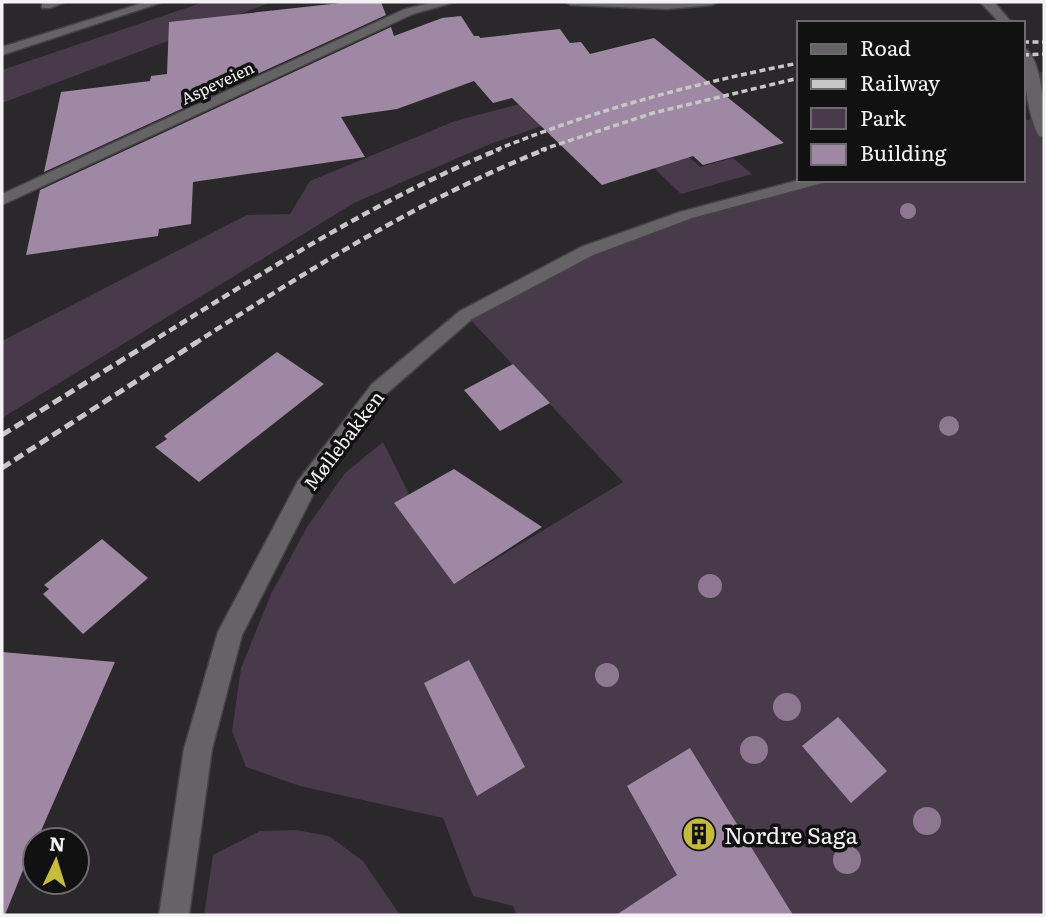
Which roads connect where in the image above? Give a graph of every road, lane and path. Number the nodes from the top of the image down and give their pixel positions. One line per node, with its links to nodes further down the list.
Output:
1 (59, 2): 7 (street)
2 (157, 2): 9 (street)
3 (449, 2): 14 (street, Aspeveien)
4 (571, 2): 5 (street)
5 (712, 2)
6 (985, 2): 8 (street)
7 (47, 6)
8 (1004, 21)
9 (2, 51)
10 (1025, 55): 11 (street)
11 (1030, 120): 12 (street)
12 (1044, 133)
13 (810, 182): 15 (street, Møllebakken)
14 (2, 200)
15 (174, 915)

